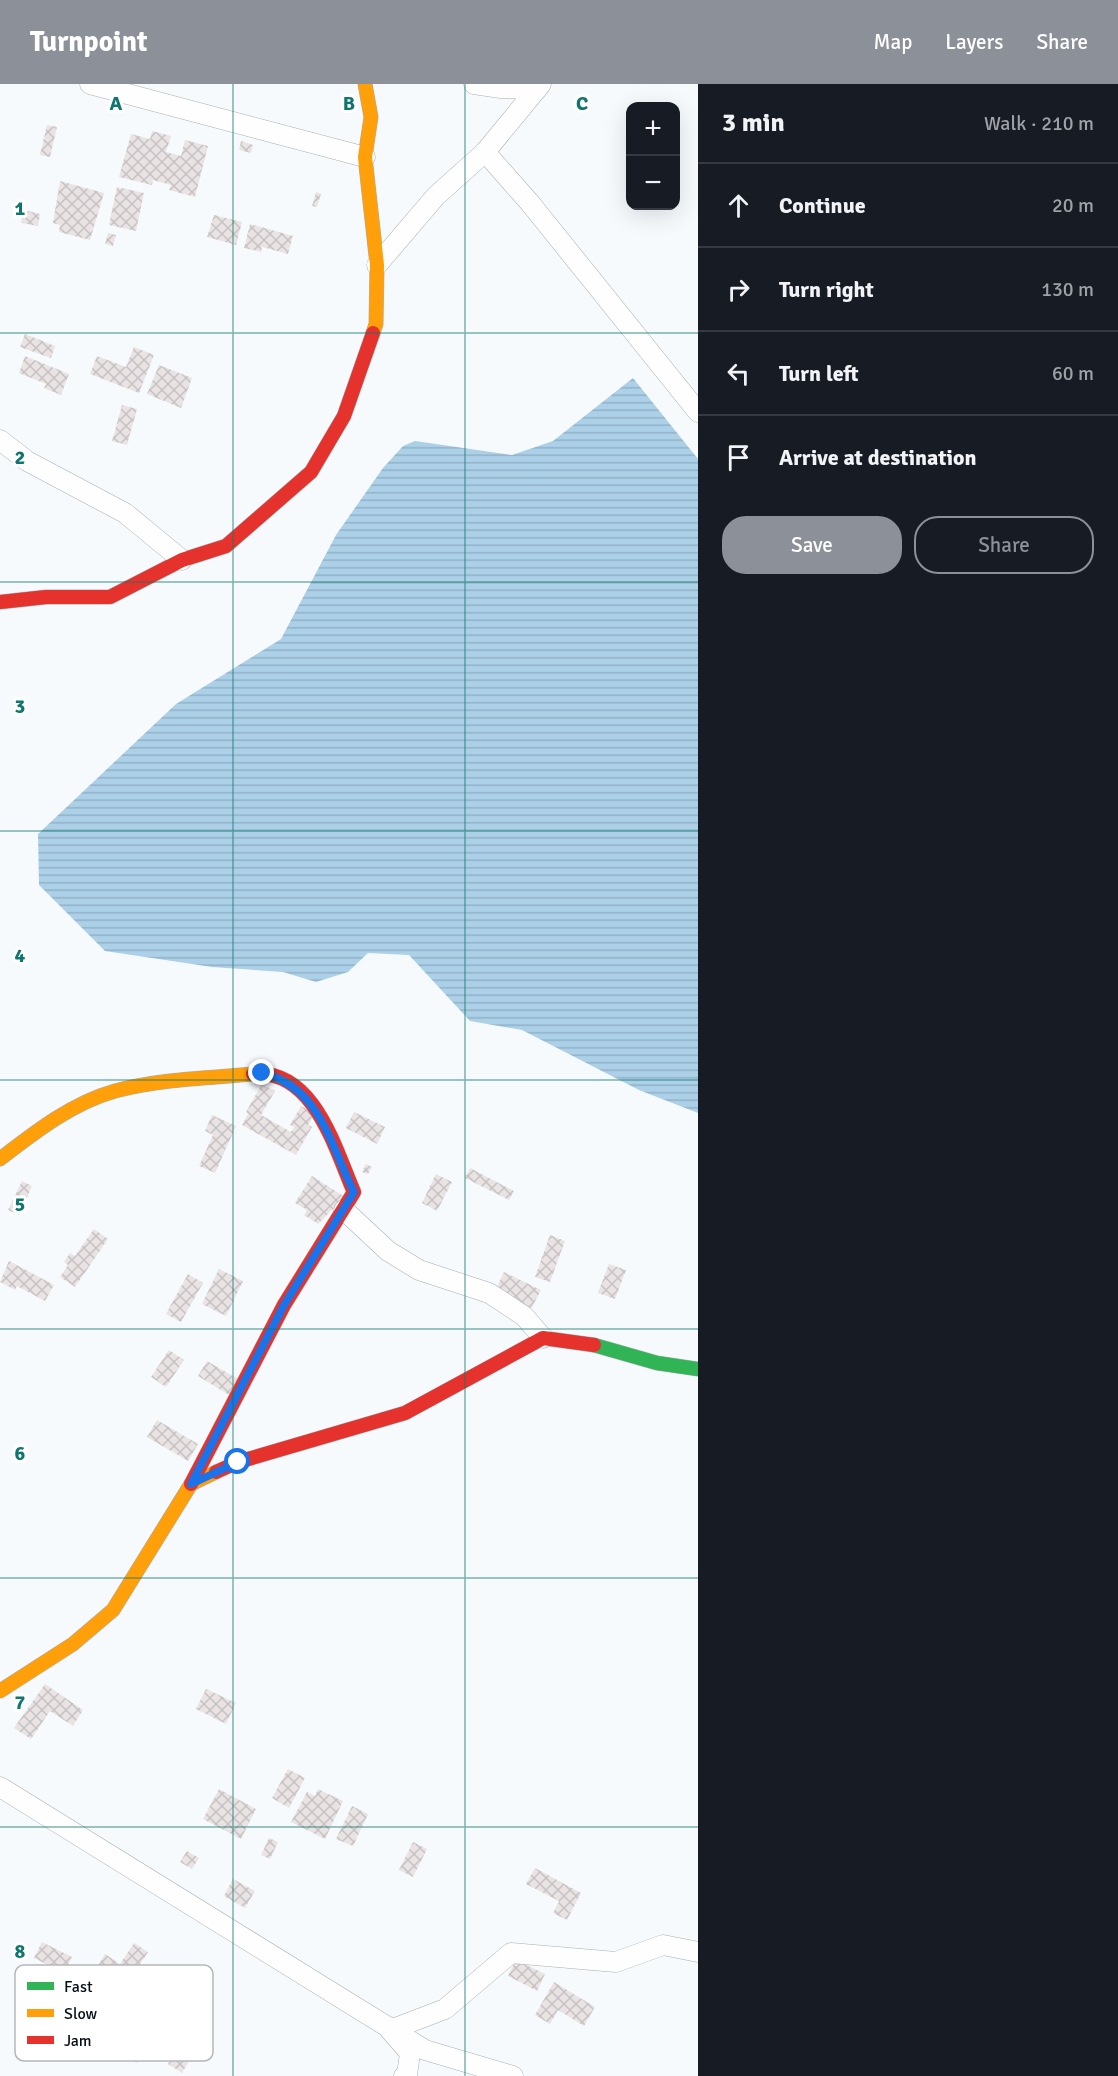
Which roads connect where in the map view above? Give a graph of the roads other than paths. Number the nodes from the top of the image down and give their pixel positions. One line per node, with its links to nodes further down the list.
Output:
1 (90, 84): 6 (street)
2 (365, 84): 6 (street)
3 (474, 84): 4 (street)
4 (539, 86): 5 (street)
5 (485, 152): 7 (street); 8 (street)
6 (366, 157): 7 (street)
7 (377, 265): 10 (street)
8 (698, 412)
9 (0, 440): 10 (street)
10 (182, 560): 11 (street)
11 (0, 603)
12 (0, 1159): 13 (street)
13 (344, 1210): 14 (street); 16 (street)
14 (543, 1338): 15 (street); 16 (street)
15 (698, 1369)
16 (191, 1484): 17 (street)
17 (0, 1691)
18 (0, 1787): 20 (street)
19 (698, 1952): 20 (street)
20 (390, 2030): 21 (street); 22 (street)
21 (406, 2076)
22 (513, 2076)

